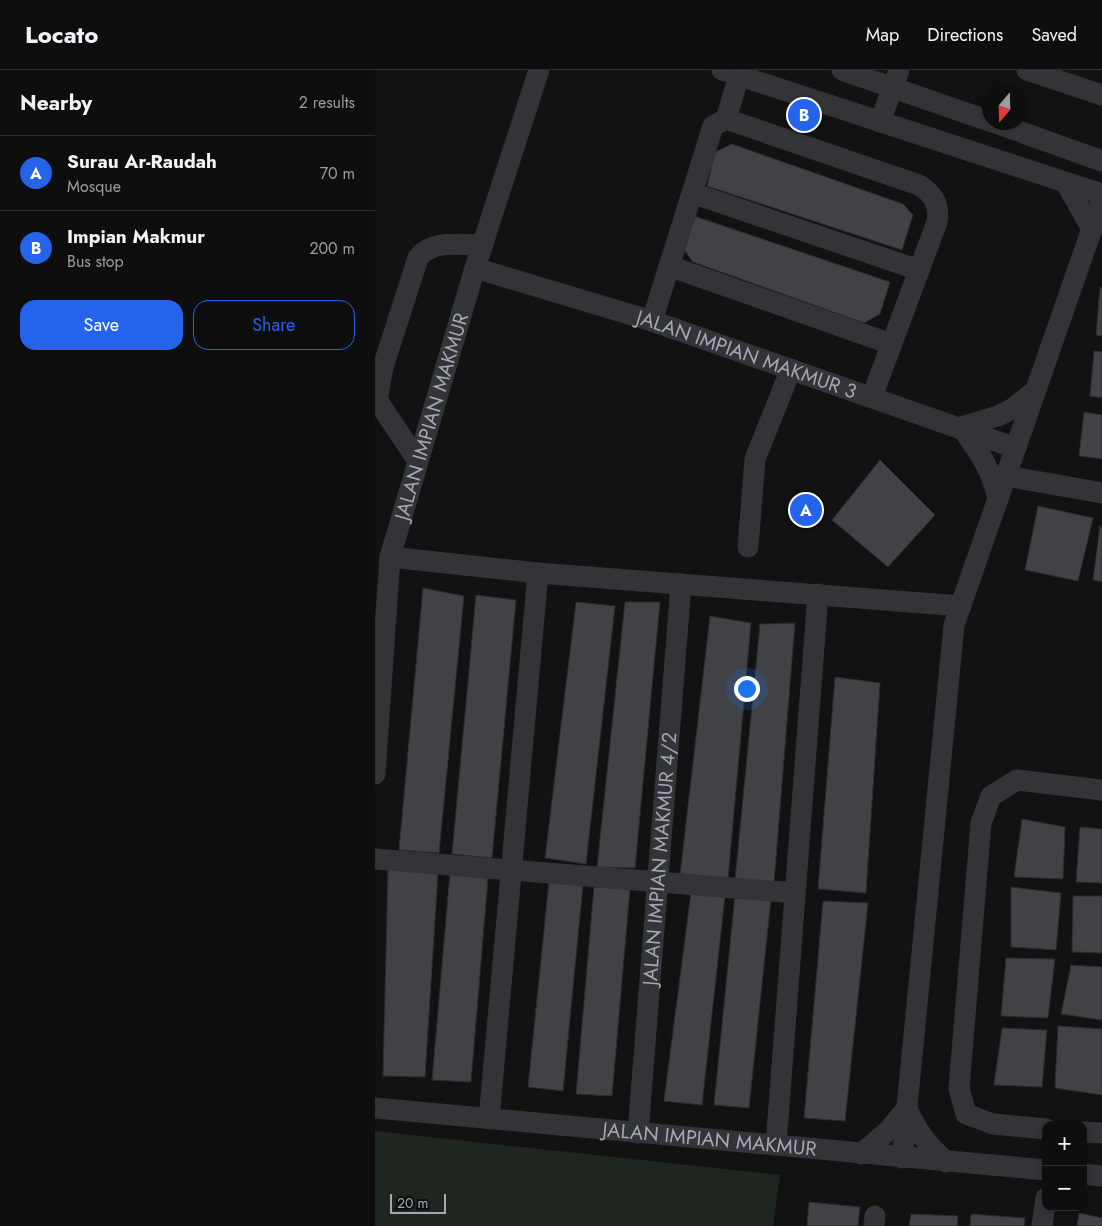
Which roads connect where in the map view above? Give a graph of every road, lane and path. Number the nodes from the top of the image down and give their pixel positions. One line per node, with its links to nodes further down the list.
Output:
1 (539, 70): 17 (street, JALAN IMPIAN MAKMUR)
2 (842, 70): 5 (street)
3 (1027, 70): 6 (street)
4 (731, 73): 7 (street); 9 (street)
5 (896, 79): 8 (street); 9 (street)
6 (1102, 95)
7 (726, 118): 13 (street); 20 (street)
8 (982, 118)
9 (880, 122): 12 (street)
10 (1014, 130): 11 (street)
11 (1102, 161)
12 (1066, 183): 14 (street); 16 (street)
13 (692, 193): 18 (street); 20 (street)
14 (1102, 194)
15 (1102, 200): 16 (street)
16 (1097, 227): 24 (street)
17 (483, 245): 19 (street, JALAN IMPIAN MAKMUR); 28 (street)
18 (669, 266): 21 (street); 22 (street)
19 (475, 268): 21 (street, JALAN IMPIAN MAKMUR 3); 28 (street, JALAN IMPIAN MAKMUR)
20 (919, 270): 22 (street)
21 (652, 321): 23 (street, JALAN IMPIAN MAKMUR 3)
22 (891, 344): 25 (street)
23 (791, 369): 25 (street, JALAN IMPIAN MAKMUR 3); 32 (street)
24 (1036, 390): 26 (street); 27 (street)
25 (872, 397): 26 (street, JALAN IMPIAN MAKMUR 3)
26 (961, 427): 27 (street, JALAN IMPIAN MAKMUR 3); 31 (street)
27 (1016, 448): 29 (street)
28 (418, 461): 33 (street, JALAN IMPIAN MAKMUR)
29 (1006, 476): 30 (street); 31 (street)
30 (1102, 493)
31 (998, 499): 37 (street)
32 (748, 547)
33 (390, 557): 34 (street); 38 (street, JALAN IMPIAN MAKMUR)
34 (538, 573): 35 (street); 41 (street)
35 (681, 584): 36 (street); 42 (street, JALAN IMPIAN MAKMUR 4/2)
36 (818, 594): 37 (street); 43 (street)
37 (961, 606): 45 (street)
38 (375, 774)
39 (1102, 790): 47 (street)
40 (375, 859): 41 (street)
41 (511, 872): 42 (street); 46 (street)
42 (657, 883): 43 (street); 49 (street, JALAN IMPIAN MAKMUR 4/2)
43 (795, 893): 51 (street)
44 (375, 1108): 46 (street, JALAN IMPIAN MAKMUR)
45 (907, 1108): 52 (street); 53 (street); 54 (street)
46 (489, 1119): 49 (street, JALAN IMPIAN MAKMUR)
47 (1042, 1129)
48 (1087, 1132): 50 (street)
49 (637, 1133): 51 (street, JALAN IMPIAN MAKMUR)
50 (1102, 1133)
51 (776, 1145): 52 (street, JALAN IMPIAN MAKMUR)
52 (861, 1154): 53 (street, JALAN IMPIAN MAKMUR)
53 (902, 1158): 54 (street, JALAN IMPIAN MAKMUR)
54 (946, 1162): 55 (street, JALAN IMPIAN MAKMUR)
55 (1042, 1170)
56 (1087, 1174): 57 (street)
57 (1102, 1176)
58 (1044, 1211): 59 (street)
59 (1042, 1226)

